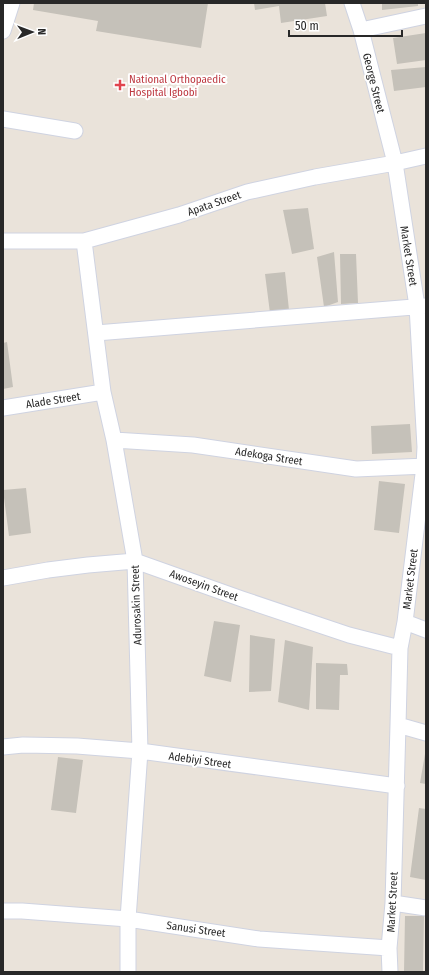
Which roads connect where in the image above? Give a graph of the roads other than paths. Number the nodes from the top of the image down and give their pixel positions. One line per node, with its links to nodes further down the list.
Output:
1 (12, 3): 7 (street)
2 (352, 3): 6 (street, George Street)
3 (424, 3): 4 (street)
4 (426, 11)
5 (426, 16): 6 (street)
6 (361, 30): 11 (street, George Street)
7 (3, 31)
8 (3, 119): 9 (street)
9 (75, 131)
10 (426, 156): 11 (street, Apata Street)
11 (395, 163): 12 (street, Apata Street); 14 (street, Market Street)
12 (84, 241): 13 (street, Apata Street); 15 (street, Adurosakin Street)
13 (3, 242)
14 (422, 306): 15 (street); 19 (street, Market Street)
15 (96, 333): 16 (street, Adurosakin Street)
16 (103, 392): 17 (street, Alade Street); 18 (street, Adurosakin Street)
17 (3, 408)
18 (114, 440): 19 (street, Adekoga Street); 20 (street, Adurosakin Street)
19 (425, 466): 22 (street, Market Street)
20 (135, 561): 21 (street, Awoseyin Street); 24 (street, Awoseyin Street); 28 (street, Adurosakin Street)
21 (3, 578)
22 (405, 622): 23 (street); 24 (street, Market Street)
23 (426, 630)
24 (400, 648): 25 (street, Market Street)
25 (398, 726): 26 (street); 29 (street, Market Street)
26 (426, 733)
27 (3, 747): 28 (street, Adebiyi Street)
28 (140, 752): 29 (street, Adebiyi Street); 33 (street, Adurosakin Street)
29 (396, 786): 30 (street, Market Street)
30 (393, 904): 31 (street); 34 (street, Market Street)
31 (426, 908)
32 (3, 911): 33 (street, Sanusi Street)
33 (128, 919): 34 (street, Sanusi Street); 35 (street, Adurosakin Street)
34 (389, 948): 36 (street, Market Street)
35 (128, 972)
36 (390, 972)

